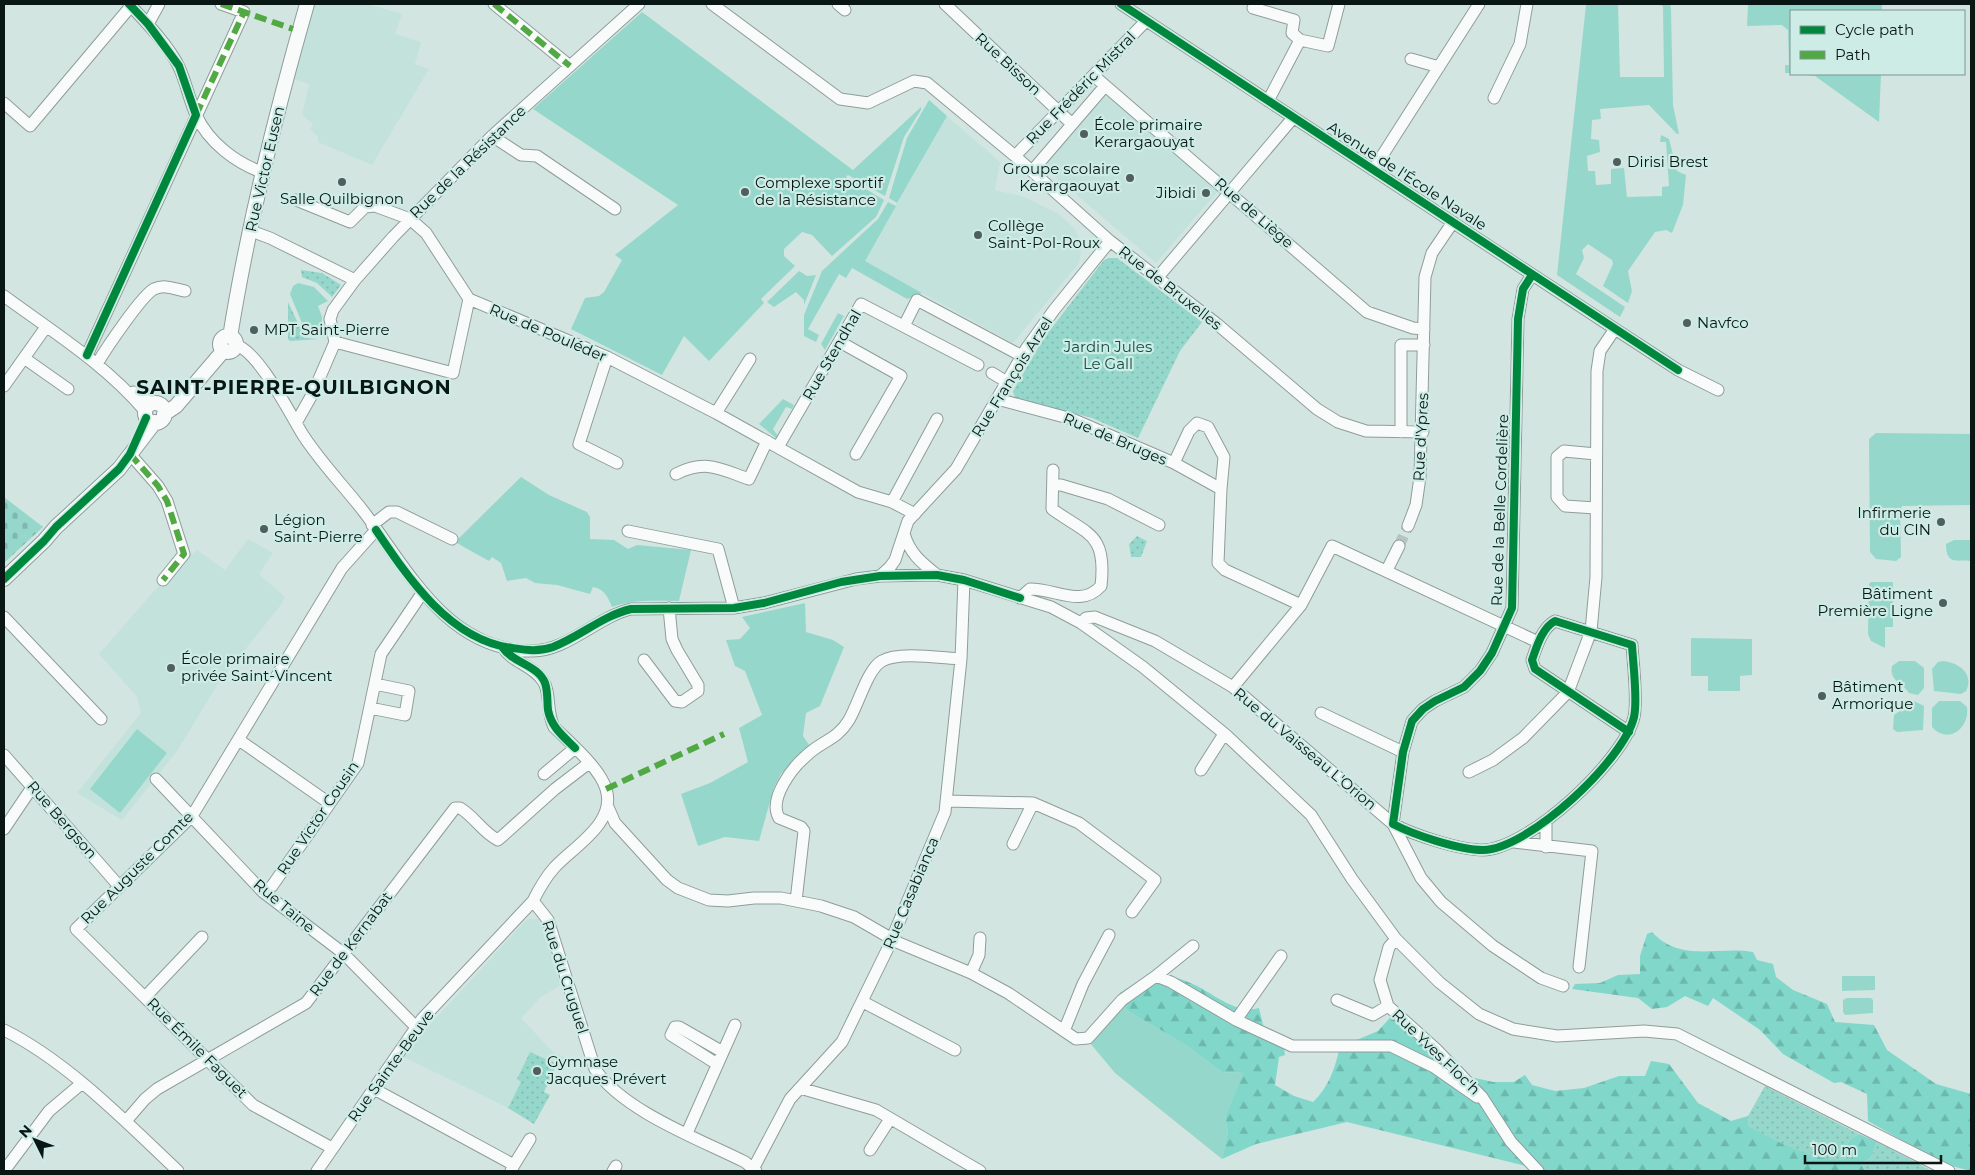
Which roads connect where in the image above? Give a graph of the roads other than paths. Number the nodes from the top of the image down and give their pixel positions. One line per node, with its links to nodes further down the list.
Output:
1 (159, 4): 15 (street)
2 (221, 4): 26 (street)
3 (308, 4): 33 (main road, Rue Victor Eusen)
4 (494, 4): 18 (street)
5 (639, 4): 18 (street, Rue de la Résistance)
6 (712, 4): 30 (street, Rue de Bruxelles)
7 (945, 4): 25 (street, Rue Bisson)
8 (1121, 4): 14 (street, Avenue de l'École Navale)
9 (1339, 4): 16 (street)
10 (1479, 4): 19 (street)
11 (1527, 4): 22 (street)
12 (130, 5): 15 (street); 24 (street)
13 (1253, 8): 16 (street)
14 (1146, 21): 20 (street, Rue Frédéric Mistral); 23 (street, Avenue de l'École Navale)
15 (148, 24): 26 (street)
16 (1300, 40): 23 (street)
17 (1411, 59): 19 (street)
18 (570, 66): 29 (street, Rue de la Résistance)
19 (1439, 67): 31 (street)
20 (1094, 76): 21 (street, Rue de Liège); 25 (street, Rue Frédéric Mistral)
21 (1105, 86): 28 (street, Rue Frédéric Mistral); 34 (street, Rue de Liège)
22 (1494, 98)
23 (1268, 101): 27 (street, Avenue de l'École Navale)
24 (4, 103)
25 (1058, 112): 28 (street, Rue Bisson); 30 (street, Rue Frédéric Mistral)
26 (196, 115): 33 (street); 55 (street)
27 (1293, 118): 31 (street, Avenue de l'École Navale); 34 (street)
28 (1072, 124): 32 (street, Rue Frédéric Mistral)
29 (492, 136): 36 (street); 37 (street, Rue de la Résistance)
30 (1015, 156): 32 (street, Rue de Bruxelles)
31 (1373, 170): 38 (street, Avenue de l'École Navale)
32 (1032, 171): 40 (street, Rue de Bruxelles)
33 (264, 173): 39 (main road, Rue Victor Eusen)
34 (1230, 191): 42 (street); 49 (street, Rue de Liège)
35 (296, 200): 37 (street)
36 (614, 209)
37 (410, 219): 43 (street, Rue de la Résistance); 46 (street)
38 (1453, 222): 41 (street, Avenue de l'École Navale); 49 (street, Rue d'Ypres)
39 (251, 232): 43 (street); 53 (main road, Rue Victor Eusen)
40 (1110, 241): 42 (street, Rue de Bruxelles); 56 (street, Rue François Arzel)
41 (1532, 275): 50 (street, Avenue de l'École Navale); 108 (street, Rue de la Belle Cordelière)
42 (1158, 277): 72 (street, Rue de Bruxelles)
43 (355, 280): 51 (street, Rue de la Résistance)
44 (185, 291): 60 (street)
45 (4, 296): 48 (street)
46 (469, 299): 51 (street); 57 (street, Rue de Pouléder)
47 (904, 326): 52 (street, Rue Stendhal); 56 (street); 61 (street, Rue Stendhal)
48 (46, 327): 55 (street); 58 (street)
49 (1424, 329): 54 (street, Rue d'Ypres)
50 (1615, 329): 66 (street, Avenue de l'École Navale); 78 (street)
51 (335, 342): 71 (street)
52 (840, 342): 75 (street, Rue Stendhal); 77 (street)
53 (230, 344): 68 (main road); 71 (street)
54 (1424, 346): 72 (street, Rue d'Ypres); 73 (street, Rue d'Ypres)
55 (87, 355): 60 (street)
56 (1022, 356): 63 (street, Rue François Arzel)
57 (607, 357): 69 (street, Rue de Pouléder); 79 (street)
58 (24, 358): 64 (street); 65 (street)
59 (750, 359): 69 (street)
60 (98, 364): 68 (street)
61 (978, 365)
62 (992, 372): 63 (street)
63 (1007, 382): 67 (street, Rue François Arzel)
64 (4, 386)
65 (68, 389)
66 (1718, 390)
67 (997, 399): 80 (street, Rue de Bruges); 87 (street, Rue François Arzel)
68 (154, 412): 76 (main road)
69 (716, 413): 74 (street, Rue de Pouléder)
70 (937, 419): 85 (street)
71 (296, 423): 90 (street)
72 (1401, 432): 73 (street, Rue de Bruxelles)
73 (1423, 432): 89 (street, Rue d'Ypres)
74 (767, 441): 75 (street, Rue de Pouléder); 82 (street)
75 (778, 447): 85 (street, Rue de Pouléder)
76 (130, 454): 98 (main road); 99 (street)
77 (856, 454)
78 (1596, 454): 86 (street); 86 (street)
79 (617, 463)
80 (1174, 464): 84 (street, Rue de Bruges); 84 (street, Rue de Bruges)
81 (1053, 470): 83 (street)
82 (676, 474)
83 (1054, 485): 88 (street); 102 (street)
84 (1221, 489): 103 (street, Rue de Bruges)
85 (892, 502): 87 (street, Rue de Pouléder)
86 (1596, 508): 109 (street)
87 (915, 514): 92 (street)
88 (1158, 526)
89 (1408, 526)
90 (374, 528): 93 (street, Rue Auguste Comte); 101 (street); 122 (street, Rue Auguste Comte)
91 (628, 531): 105 (street)
92 (904, 531): 96 (street); 97 (street)
93 (452, 539)
94 (1399, 546): 95 (street)
95 (1387, 570): 103 (street); 108 (street)
96 (937, 575): 97 (street); 100 (street)
97 (880, 576): 105 (street)
98 (4, 579)
99 (163, 580)
100 (964, 580): 102 (street); 112 (street, Rue Casabianca)
101 (423, 592): 111 (street); 114 (street, Rue Victor Cousin)
102 (1020, 598): 107 (street)
103 (1300, 606): 115 (street)
104 (669, 608): 105 (street); 111 (street); 113 (street)
105 (734, 608)
106 (4, 617): 119 (street)
107 (1081, 623): 115 (street, Rue du Vaisseau L'Orion); 121 (street)
108 (1505, 628): 110 (street); 124 (street, Rue de la Belle Cordelière)
109 (1591, 631): 110 (street); 116 (street); 120 (street)
110 (1538, 642): 116 (street)
111 (503, 648): 123 (street)
112 (961, 659): 132 (street, Rue Casabianca); 148 (street)
113 (644, 660)
114 (375, 684): 117 (street, Rue Victor Cousin); 117 (street)
115 (1233, 687): 140 (street, Rue du Vaisseau L'Orion)
116 (1568, 692): 120 (street); 128 (street)
117 (370, 708): 133 (street, Rue Victor Cousin)
118 (1321, 713): 124 (street)
119 (101, 719)
120 (1629, 732): 137 (street)
121 (1224, 734): 127 (street); 155 (street)
122 (239, 740): 133 (street); 136 (street, Rue Auguste Comte)
123 (575, 748): 126 (street); 129 (street)
124 (1403, 752): 140 (street, Rue de la Belle Cordelière)
125 (4, 755): 131 (street, Rue Bergson)
126 (589, 763): 135 (street); 157 (street, Rue de Kernabat)
127 (1201, 770)
128 (1469, 772)
129 (544, 774)
130 (156, 779): 136 (street, Rue Taine)
131 (32, 786): 141 (street); 145 (street, Rue Bergson)
132 (947, 801): 134 (street); 153 (street, Rue Casabianca)
133 (329, 803): 146 (street, Rue Victor Cousin)
134 (1033, 803): 143 (street); 149 (street)
135 (608, 807): 138 (street); 139 (street)
136 (192, 816): 145 (street, Rue Auguste Comte); 146 (street, Rue Taine)
137 (1546, 822): 142 (street); 144 (street)
138 (615, 823): 139 (street); 148 (street)
139 (598, 824): 147 (street)
140 (1392, 824): 142 (street); 162 (street, Rue du Vaisseau L'Orion)
141 (4, 830)
142 (1514, 842): 144 (street)
143 (1013, 844)
144 (1546, 847): 159 (street)
145 (119, 886): 150 (street, Rue Auguste Comte)
146 (263, 892): 157 (street, Rue Taine)
147 (533, 901): 169 (street, Rue Sainte-Beuve); 182 (street, Rue du Cruguel)
148 (796, 901): 153 (street)
149 (1132, 912)
150 (76, 929): 163 (street, Rue Émile Faguet)
151 (1109, 936): 171 (street)
152 (202, 937): 163 (street)
153 (891, 938): 160 (street); 165 (street, Rue Casabianca)
154 (980, 938): 160 (street)
155 (1396, 939): 166 (street, Rue Yves Floc'h); 193 (street)
156 (1193, 946): 161 (street)
157 (344, 953): 169 (street, Rue Taine); 174 (street, Rue de Kernabat)
158 (1281, 956): 167 (street)
159 (1579, 967)
160 (971, 974): 171 (street)
161 (1156, 976): 167 (street); 171 (street)
162 (1563, 986)
163 (146, 996): 174 (street, Rue Émile Faguet)
164 (1337, 1000): 166 (street, Rue Yves Floc'h)
165 (863, 1002): 172 (street); 177 (street, Rue Casabianca)
166 (1388, 1006): 179 (street, Rue Yves Floc'h)
167 (1236, 1020): 179 (street)
168 (735, 1025): 173 (street)
169 (416, 1027): 178 (street, Rue Sainte-Beuve)
170 (4, 1030): 176 (street)
171 (1064, 1031)
172 (955, 1050)
173 (721, 1051): 175 (street); 175 (street)
174 (210, 1060): 181 (street, Rue de Kernabat); 184 (street, Rue Émile Faguet)
175 (717, 1064): 182 (street)
176 (81, 1084): 181 (street); 189 (street)
177 (800, 1088): 180 (street); 188 (street, Rue Casabianca)
178 (374, 1089): 184 (street, Rue Sainte-Beuve); 186 (street)
179 (1482, 1097): 192 (street, Rue Yves Floc'h)
180 (890, 1119): 185 (street); 191 (street)
181 (126, 1121): 187 (street)
182 (687, 1133): 188 (street, Rue du Cruguel)
183 (530, 1139): 186 (street)
184 (332, 1148): 190 (street, Rue Sainte-Beuve)
185 (870, 1150)
186 (512, 1168)
187 (172, 1169)
188 (754, 1170)
189 (4, 1171)
190 (317, 1171)
191 (980, 1171)
192 (1538, 1171)
193 (1949, 1171)

